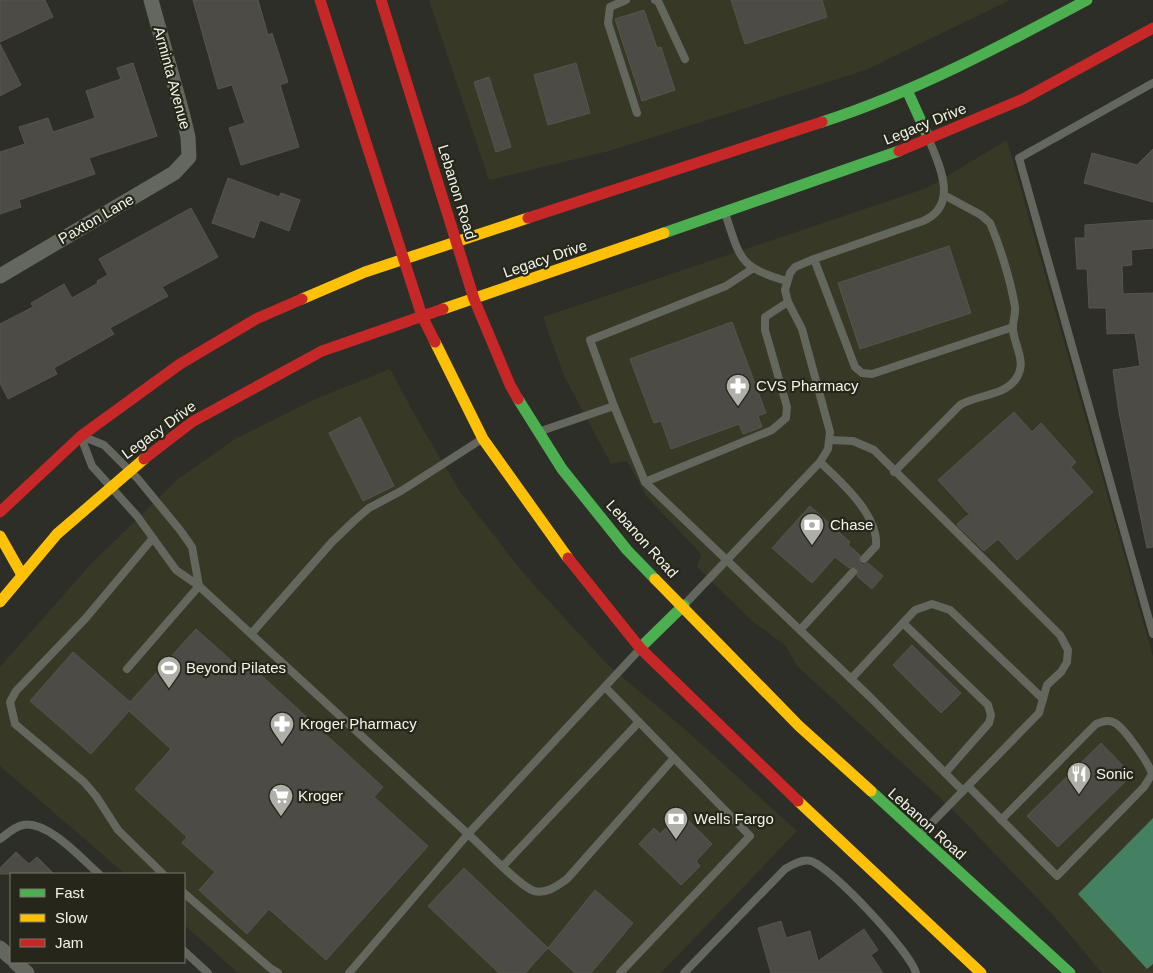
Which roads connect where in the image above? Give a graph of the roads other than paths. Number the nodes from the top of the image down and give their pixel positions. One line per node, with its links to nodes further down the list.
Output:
1 (151, 0): 13 (street, Arminta Avenue)
2 (320, 0): 18 (main road)
3 (381, 0): 16 (main road, Lebanon Road)
4 (626, 0): 11 (lane)
5 (655, 0): 8 (lane)
6 (1087, 0): 10 (main road)
7 (1153, 28): 12 (main road, Legacy Drive)
8 (685, 59)
9 (1153, 83): 50 (lane)
10 (907, 90): 12 (main road); 16 (main road)
11 (637, 113)
12 (929, 139): 14 (lane); 15 (main road, Legacy Drive)
13 (188, 157): 20 (street, Paxton Lane)
14 (944, 195): 17 (lane); 25 (lane)
15 (724, 213): 19 (lane); 22 (main road, Legacy Drive)
16 (457, 241): 18 (main road); 22 (main road, Lebanon Road)
17 (814, 258): 21 (lane); 25 (lane)
18 (402, 259): 24 (main road); 28 (main road)
19 (752, 269): 21 (lane); 26 (lane)
20 (0, 276)
21 (787, 281): 23 (lane)
22 (474, 299): 24 (main road, Legacy Drive); 27 (main road, Lebanon Road)
23 (788, 302): 30 (lane); 34 (lane)
24 (422, 316): 29 (main road); 32 (main road, Legacy Drive)
25 (1013, 327): 33 (lane)
26 (614, 406): 27 (lane); 34 (lane)
27 (539, 432): 46 (main road, Lebanon Road)
28 (81, 436): 32 (lane); 35 (lane); 36 (main road)
29 (483, 439): 49 (lane); 51 (main road)
30 (830, 440): 31 (lane); 33 (lane)
31 (820, 462): 39 (lane); 40 (lane)
32 (130, 470): 35 (main road, Legacy Drive); 44 (lane)
33 (894, 472): 55 (lane)
34 (645, 482): 40 (lane)
35 (112, 486): 38 (lane); 43 (main road, Legacy Drive)
36 (0, 512)
37 (0, 536): 43 (main road)
38 (153, 538): 44 (lane); 66 (lane)
39 (864, 559)
40 (727, 562): 46 (lane); 48 (lane)
41 (7, 570): 43 (main road)
42 (853, 572): 48 (lane)
43 (22, 576): 45 (main road, Legacy Drive)
44 (199, 586): 49 (lane); 52 (lane)
45 (0, 602)
46 (684, 605): 51 (main road); 62 (main road, Lebanon Road)
47 (903, 623): 53 (lane); 55 (lane); 58 (lane)
48 (800, 630): 53 (lane)
49 (251, 634): 61 (lane)
50 (1153, 634)
51 (640, 648): 54 (lane); 79 (main road)
52 (127, 669)
53 (851, 679): 58 (lane)
54 (605, 687): 56 (lane); 61 (lane)
55 (1043, 699): 59 (lane)
56 (639, 722): 57 (lane); 64 (lane)
57 (674, 758): 64 (lane); 76 (lane)
58 (945, 773): 59 (lane)
59 (966, 789): 60 (lane); 62 (lane)
60 (1001, 820): 60 (lane)
61 (468, 834): 64 (lane); 75 (lane)
62 (918, 837): 80 (main road, Lebanon Road)
63 (0, 840): 65 (lane)
64 (503, 866)
65 (98, 873)
66 (162, 873)
67 (185, 894): 74 (lane)
68 (0, 948): 70 (street)
69 (185, 952): 73 (lane)
70 (10, 957)
71 (16, 963): 72 (street)
72 (27, 973)
73 (208, 973)
74 (278, 973)
75 (349, 973)
76 (620, 973)
77 (684, 973): 78 (lane)
78 (916, 973)
79 (981, 973)
80 (1070, 973)

